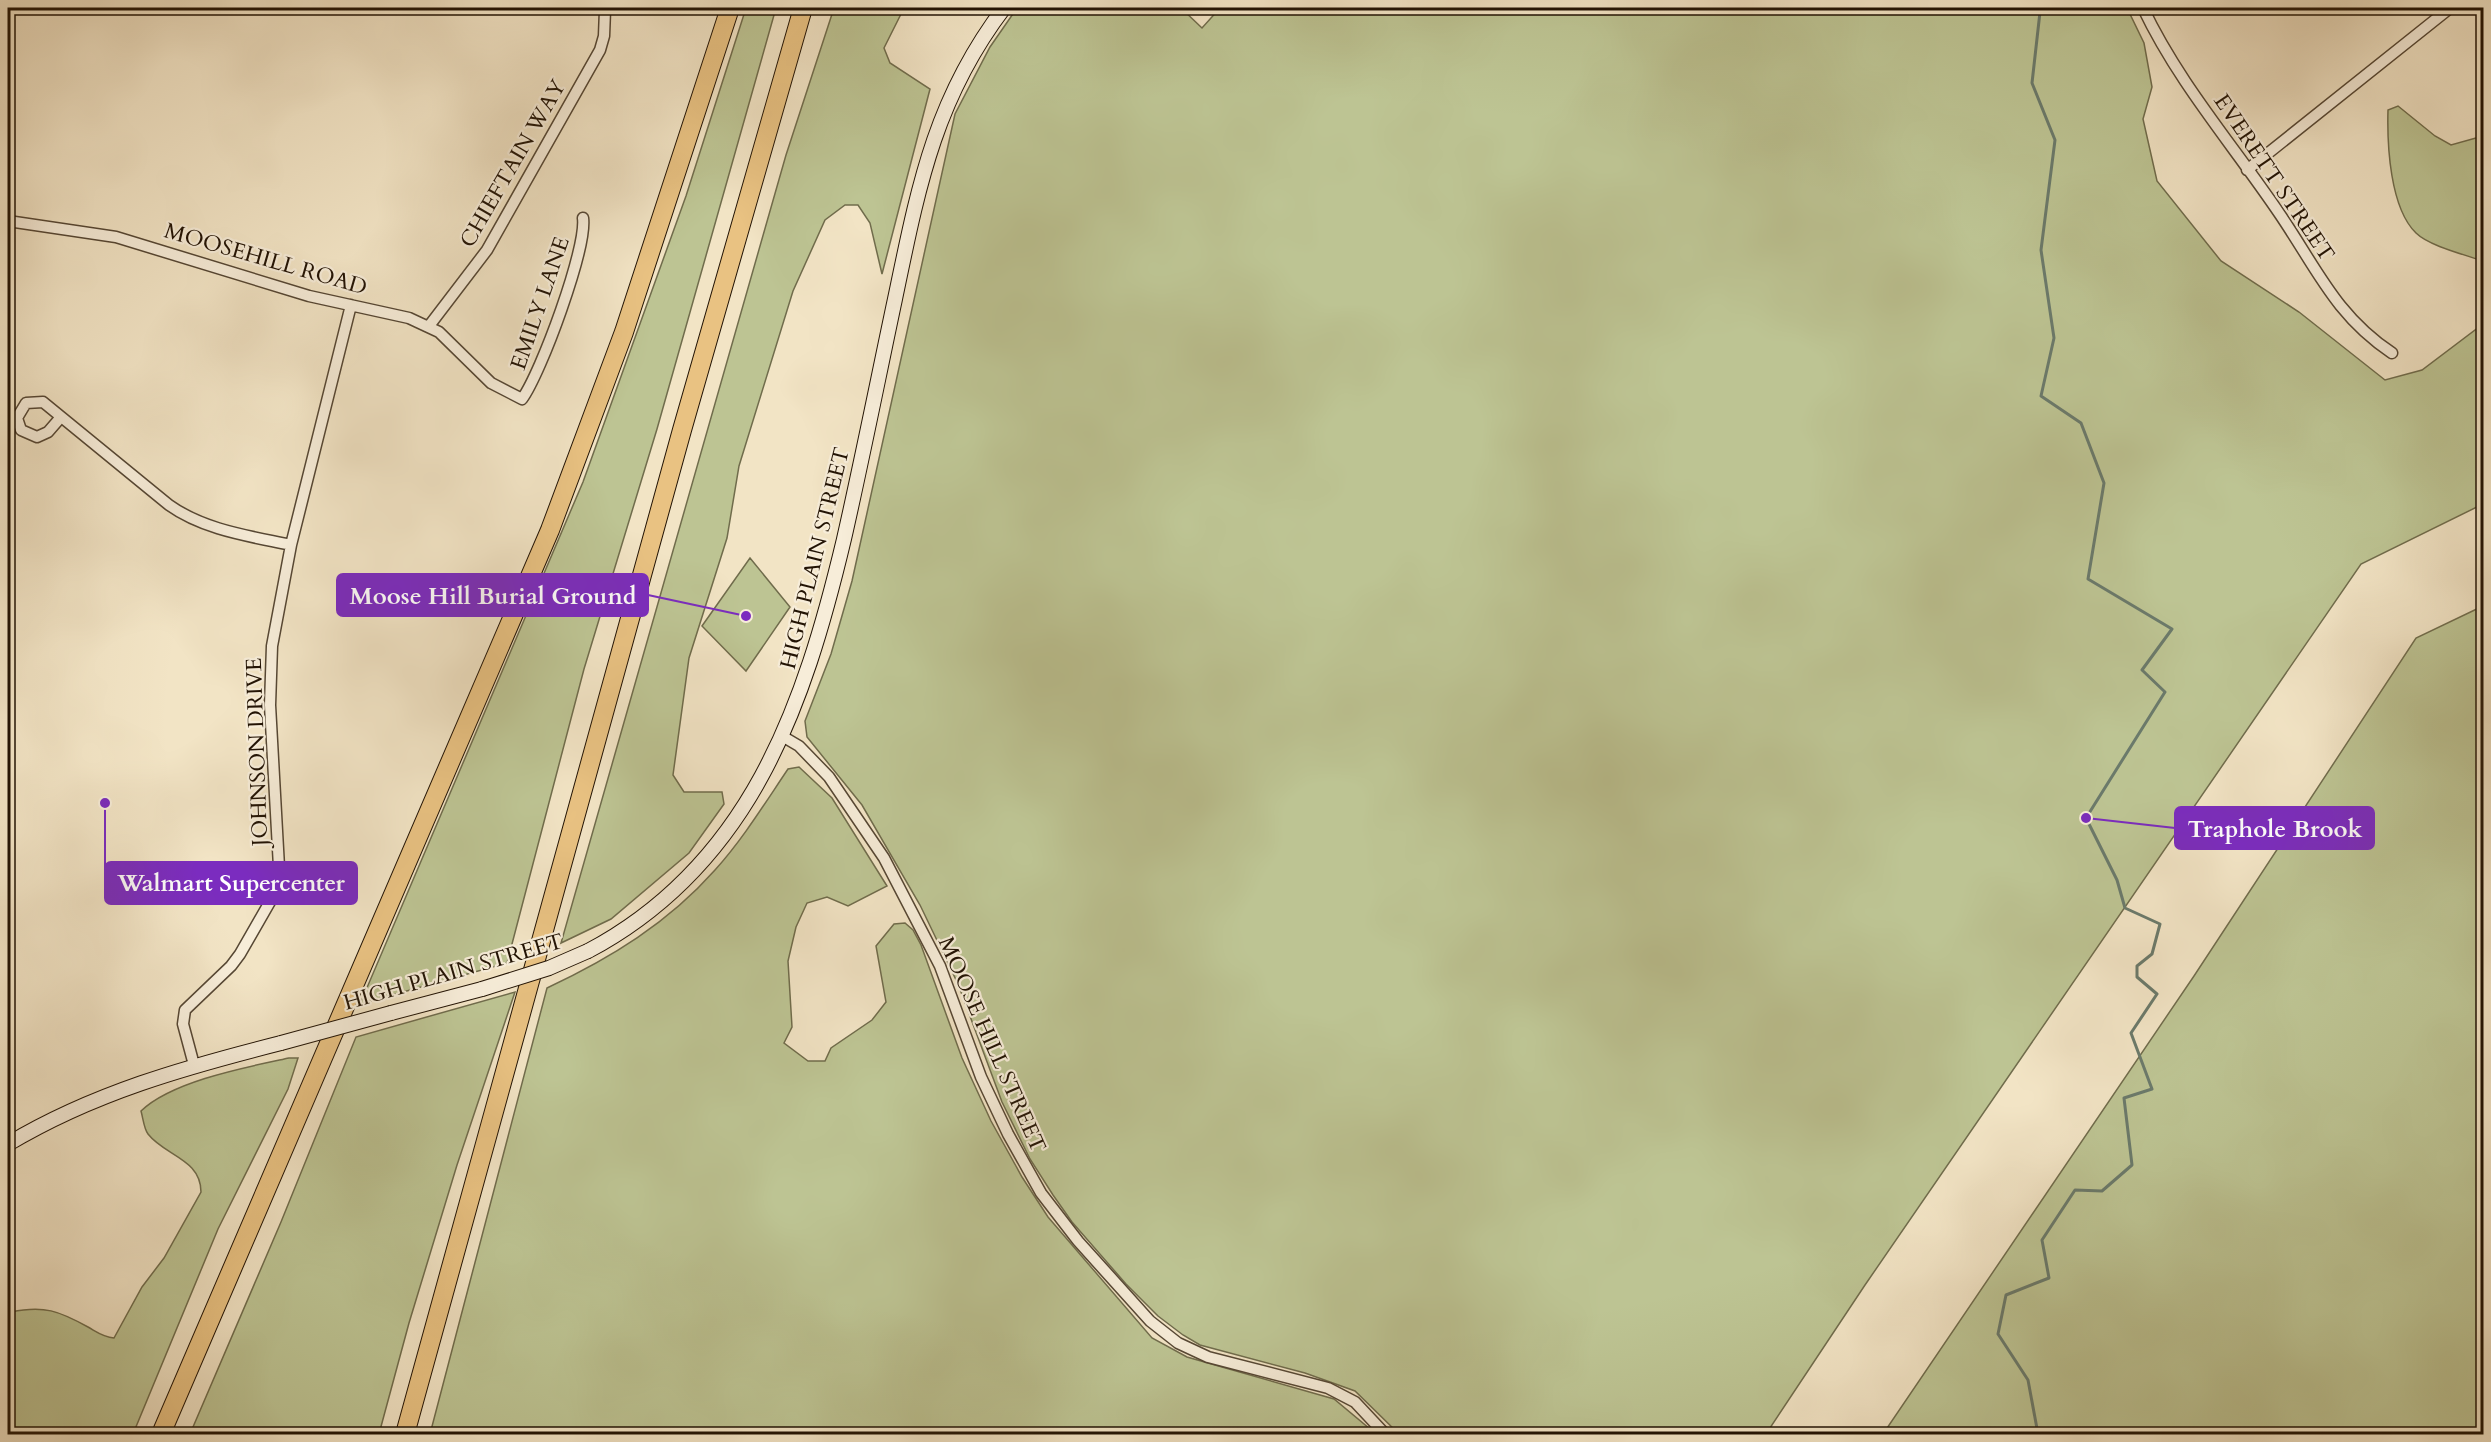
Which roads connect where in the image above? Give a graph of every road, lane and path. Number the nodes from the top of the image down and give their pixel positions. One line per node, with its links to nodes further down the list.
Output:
1 (730, 8): 21 (highway)
2 (802, 8): 22 (highway)
3 (1004, 8): 18 (main road, HIGH PLAIN STREET)
4 (1196, 8): 5 (street)
5 (1208, 8)
6 (2143, 8): 9 (street, EVERETT STREET)
7 (2450, 8): 9 (street)
8 (605, 10): 13 (street, CHIEFTAIN WAY)
9 (2247, 170): 14 (street, EVERETT STREET)
10 (583, 218): 15 (street, EMILY LANE)
11 (8, 221): 12 (street, MOOSEHILL ROAD)
12 (351, 305): 13 (street, MOOSEHILL ROAD); 17 (street, JOHNSON DRIVE)
13 (429, 326): 15 (street, MOOSEHILL ROAD)
14 (2392, 353)
15 (522, 399)
16 (61, 417): 17 (street)
17 (291, 545): 19 (street, JOHNSON DRIVE)
18 (782, 736): 19 (main road, HIGH PLAIN STREET, bridge); 23 (street, MOOSE HILL STREET)
19 (194, 1065): 20 (main road, HIGH PLAIN STREET)
20 (8, 1144)
21 (161, 1434)
22 (405, 1434)
23 (1385, 1434)

